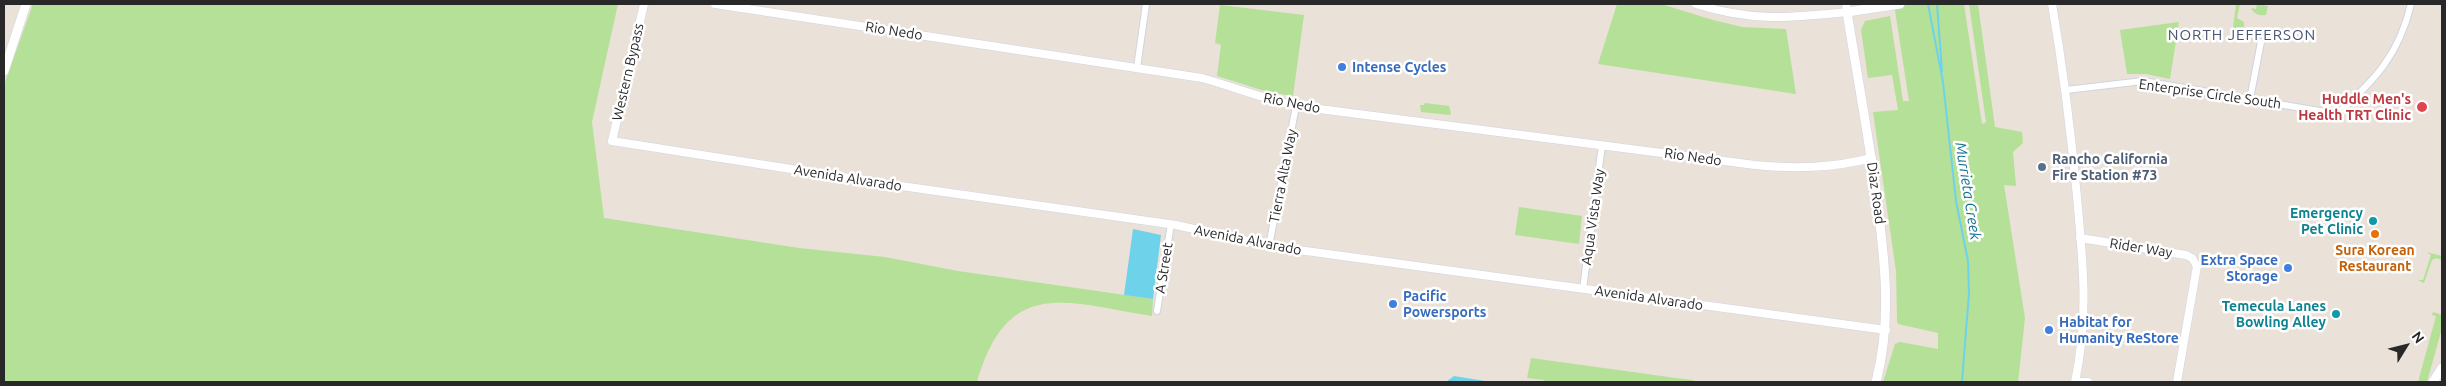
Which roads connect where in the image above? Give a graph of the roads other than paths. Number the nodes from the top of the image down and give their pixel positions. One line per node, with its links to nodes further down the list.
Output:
1 (26, 4): 12 (main road)
2 (644, 4): 16 (street, Western Bypass)
3 (715, 4): 11 (street, Rio Nedo)
4 (1146, 4): 11 (street)
5 (1696, 4): 9 (street)
6 (1900, 4): 9 (main road)
7 (2052, 4): 13 (street)
8 (2411, 4): 14 (street, Enterprise Circle South)
9 (1846, 8): 18 (main road, Diaz Road)
10 (2262, 42): 14 (street)
11 (1137, 68): 15 (street, Rio Nedo)
12 (4, 71)
13 (2066, 90): 14 (street, Enterprise Circle South); 20 (street)
14 (2250, 99)
15 (1296, 106): 17 (street, Rio Nedo); 21 (street, Tierra Alta Way)
16 (612, 141): 19 (street, Avenida Alvarado)
17 (1602, 145): 18 (street, Rio Nedo); 22 (street, Aqua Vista Way)
18 (1872, 158): 24 (main road, Diaz Road)
19 (1172, 224): 21 (street, Avenida Alvarado); 23 (street, A Street)
20 (2080, 238): 27 (street); 29 (street, Rider Way)
21 (1270, 246): 22 (street, Avenida Alvarado)
22 (1583, 290): 24 (street, Avenida Alvarado)
23 (1157, 311)
24 (1886, 330): 26 (main road, Diaz Road)
25 (2442, 368): 30 (main road)
26 (1876, 382)
27 (2075, 382): 28 (street)
28 (2088, 382)
29 (2177, 382)
30 (2433, 382)

